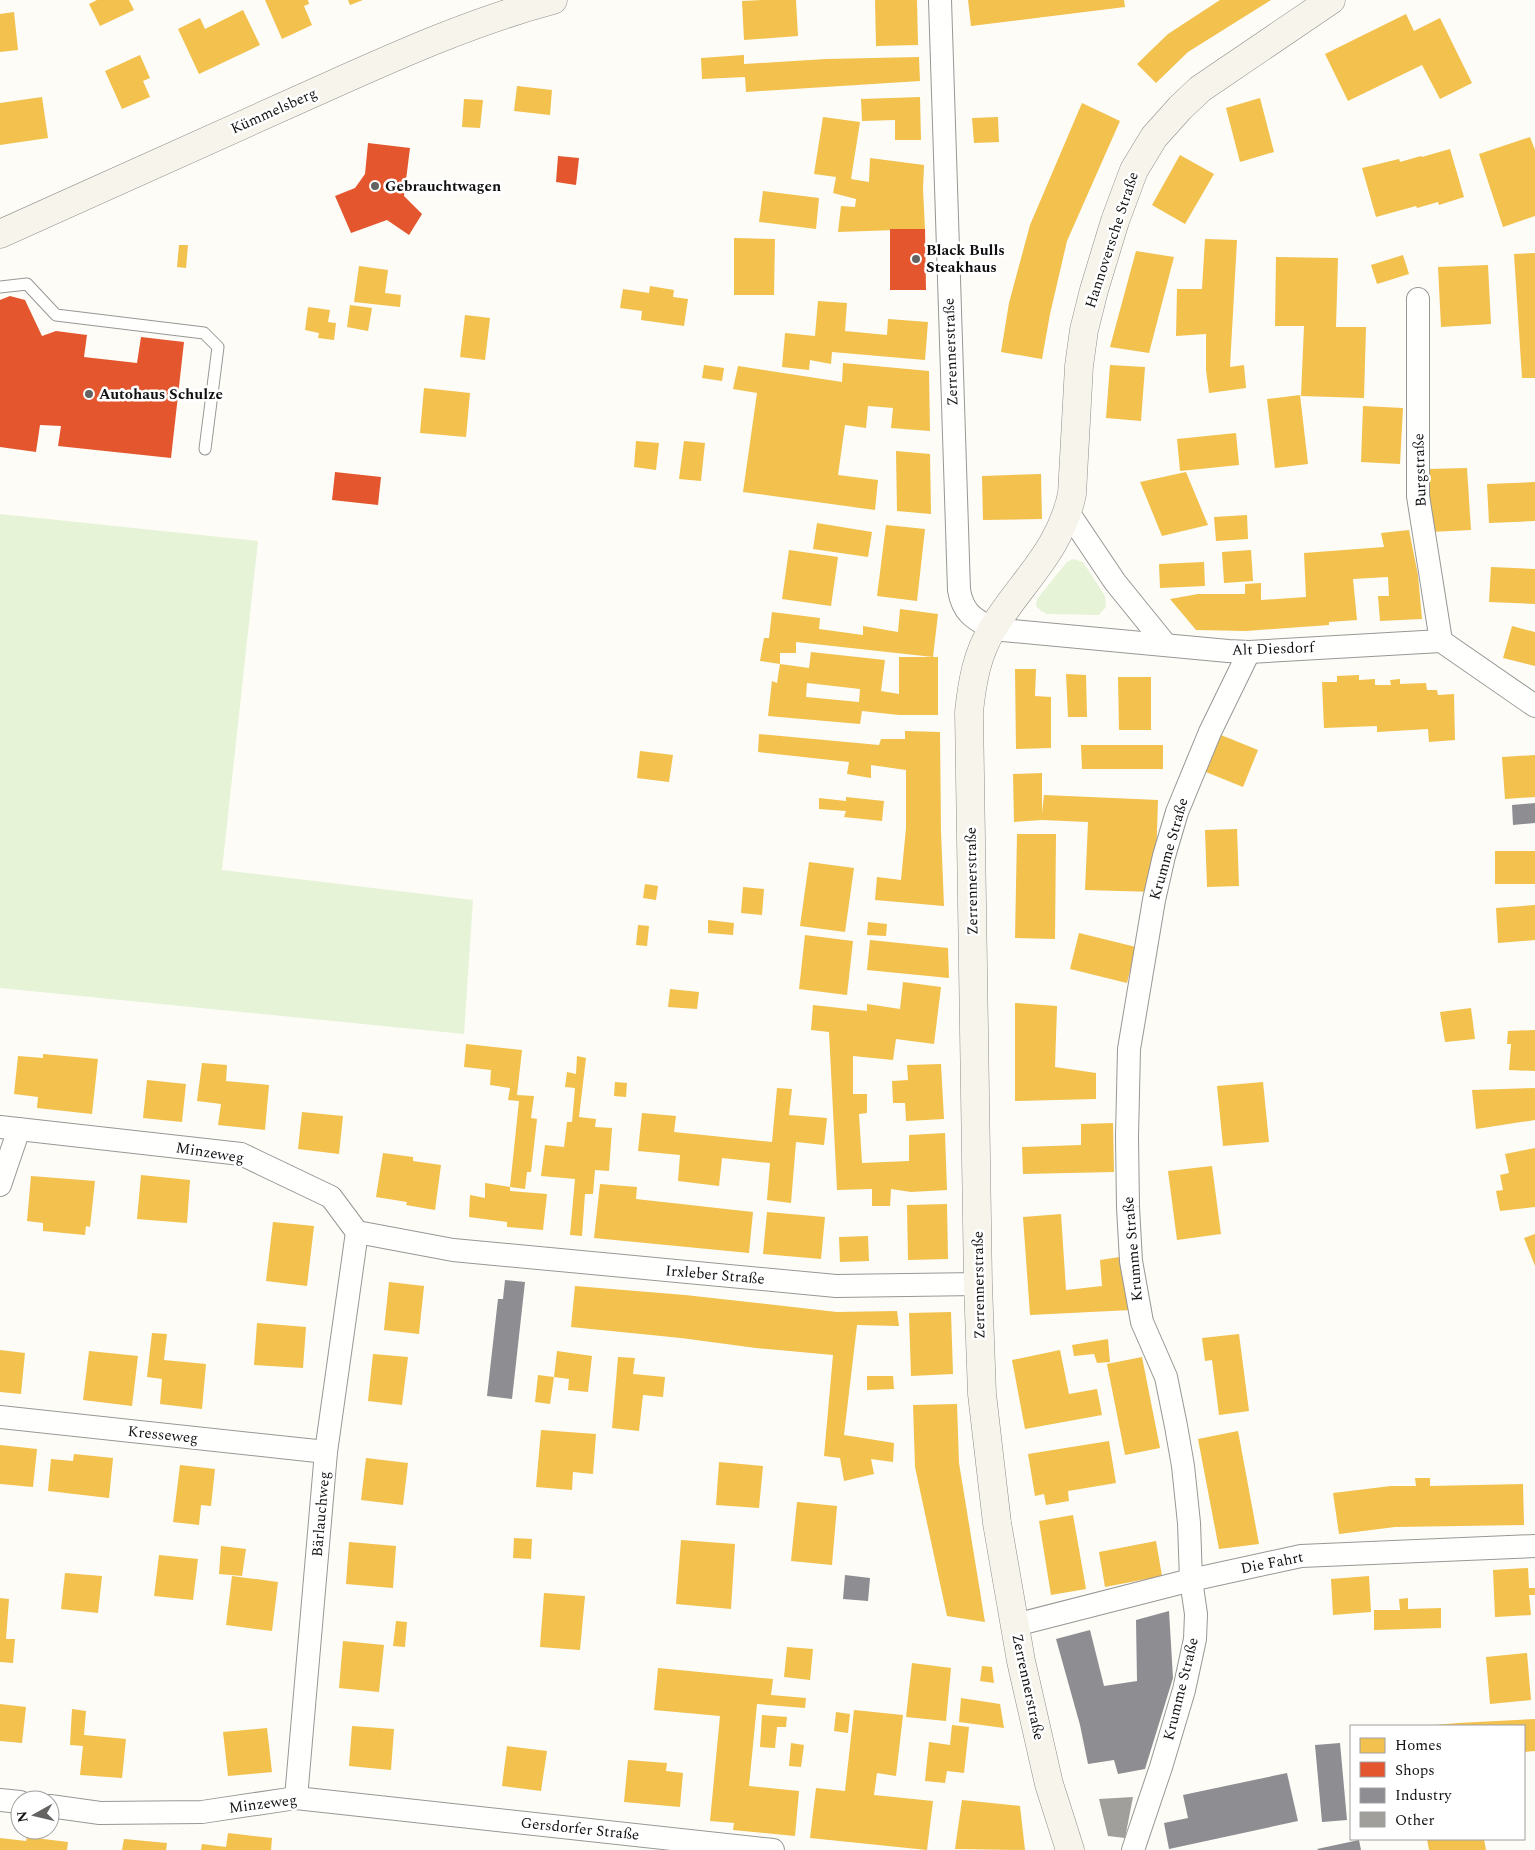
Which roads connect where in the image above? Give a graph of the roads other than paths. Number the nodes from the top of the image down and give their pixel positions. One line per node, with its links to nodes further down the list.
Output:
1 (554, 0): 4 (main road, Kümmelsberg)
2 (940, 0): 9 (street, Zerrennerstraße)
3 (1331, 0): 8 (main road, Hannoversche Straße)
4 (0, 234)
5 (0, 287): 7 (lane)
6 (1418, 299): 10 (street, Burgstraße)
7 (205, 449)
8 (1068, 512): 9 (main road, Hannoversche Straße); 11 (street)
9 (992, 629): 11 (street, Alt Diesdorf); 14 (main road, Hannoversche Straße)
10 (1441, 640): 12 (street, Alt Diesdorf); 13 (street)
11 (1166, 645): 12 (street, Alt Diesdorf)
12 (1249, 652): 22 (street, Krumme Straße)
13 (1535, 706)
14 (968, 712): 18 (main road, Zerrennerstraße)
15 (9, 1128): 16 (street); 17 (street, Minzeweg)
16 (0, 1185)
17 (357, 1232): 18 (street, Irxleber Straße); 20 (street, Bärlauchweg)
18 (978, 1284): 23 (main road, Zerrennerstraße)
19 (0, 1418): 20 (street, Kresseweg)
20 (326, 1452): 24 (street, Bärlauchweg)
21 (1535, 1546): 22 (street, Die Fahrt)
22 (1192, 1580): 23 (street, Die Fahrt); 29 (street, Krumme Straße)
23 (1015, 1625): 28 (main road, Zerrennerstraße)
24 (296, 1798): 25 (street, Minzeweg); 26 (street, Minzeweg)
25 (60, 1807)
26 (476, 1818): 27 (street, Gersdorfer Straße)
27 (773, 1850)
28 (1070, 1850)
29 (1132, 1850)

